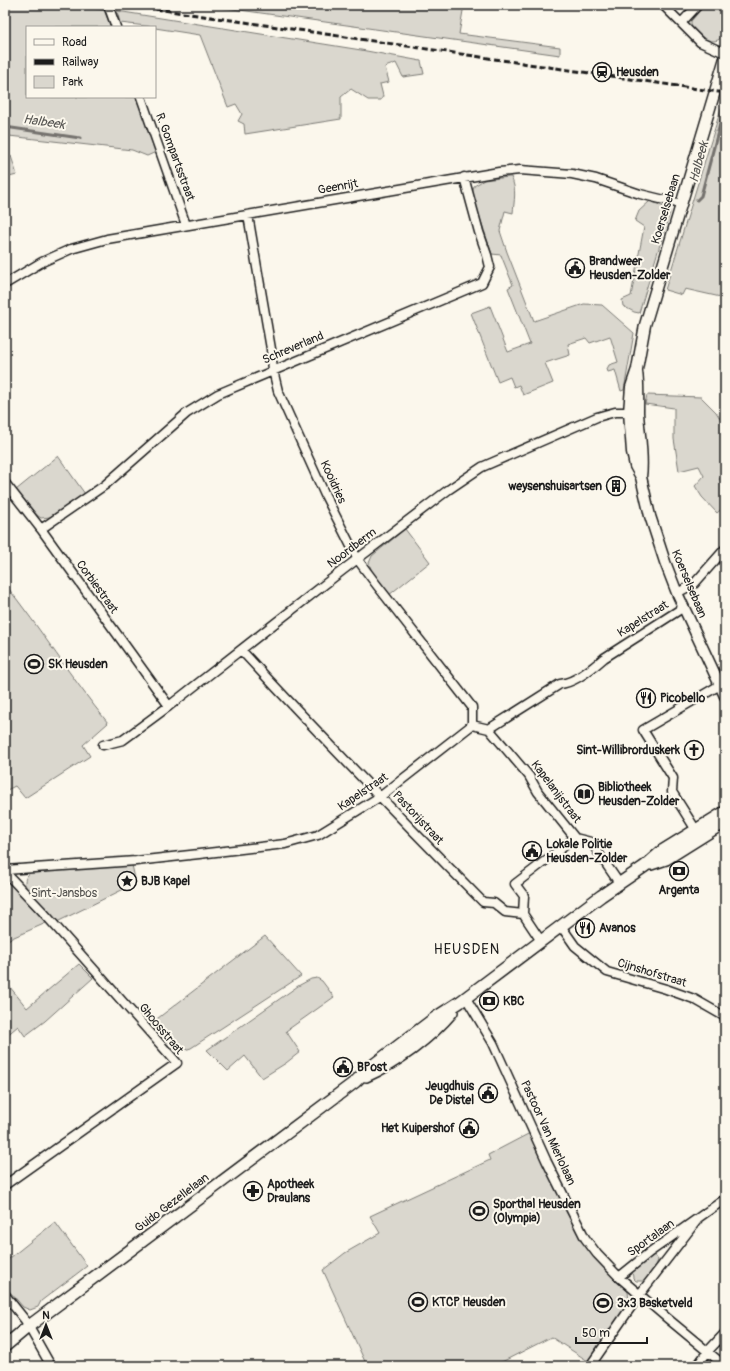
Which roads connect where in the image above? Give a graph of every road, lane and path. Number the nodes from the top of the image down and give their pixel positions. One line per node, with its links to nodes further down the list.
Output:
1 (108, 5): 5 (street)
2 (663, 5): 4 (street)
3 (698, 5): 4 (street)
4 (681, 23): 6 (street)
5 (116, 26)
6 (725, 53)
7 (725, 58): 10 (street, Koerselsebaan)
8 (141, 98): 12 (street, R. Gompartsstraat)
9 (464, 177): 10 (street, Geenrijt); 11 (street, Geenrijt); 14 (street, Schreverland)
10 (681, 204): 15 (street, Koerselsebaan)
11 (248, 215): 12 (street, Geenrijt); 14 (street, Kooidries)
12 (186, 225): 13 (street, Geenrijt)
13 (5, 284)
14 (273, 370): 17 (street, Schreverland); 19 (street, Kooidries)
15 (634, 412): 19 (street, Noordberm); 20 (street, Koerselsebaan)
16 (5, 483): 17 (street, Corbiestraat)
17 (41, 529): 25 (street, Corbiestraat)
18 (725, 549): 20 (street)
19 (358, 560): 22 (street, Noordberm); 26 (street, Kooidries)
20 (677, 593): 21 (street, Koerselsebaan)
21 (684, 607): 23 (street, Koerselsebaan); 27 (street, Kapelstraat)
22 (241, 650): 25 (street, Noordberm); 29 (street, Pastorijstraat)
23 (720, 685): 24 (street, Koerselsebaan); 32 (street)
24 (725, 696)
25 (169, 706): 28 (street, Noordberm)
26 (472, 724): 27 (street); 29 (street, Kapelstraat)
27 (489, 729): 33 (street, Kapelanijstraat)
28 (103, 745)
29 (380, 796): 35 (street, Kapelstraat); 37 (street, Pastorijstraat)
30 (725, 812): 32 (main road)
31 (725, 822): 34 (main road)
32 (696, 830): 34 (main road)
33 (575, 838): 36 (street, Kapelanijstraat); 37 (street)
34 (645, 866): 36 (main road, Guido Gezellelaan)
35 (5, 871): 42 (street, Ghoosstraat)
36 (619, 883): 38 (main road, Guido Gezellelaan)
37 (523, 914): 39 (street)
38 (561, 926): 39 (main road, Guido Gezellelaan); 41 (street, Cijnshofstraat)
39 (541, 941): 40 (main road, Guido Gezellelaan)
40 (463, 1000): 45 (street, Pastoor Van Mierlolaan); 48 (main road, Guido Gezellelaan)
41 (725, 1018)
42 (5, 1185)
43 (725, 1199): 44 (street, Sportalaan)
44 (698, 1219): 45 (street, Sportalaan); 46 (street, Sportalaan)
45 (619, 1277): 46 (street, Pastoor Van Mierlolaan)
46 (640, 1294): 51 (street, Pastoor Van Mierlolaan); 53 (street, Sportalaan)
47 (5, 1296): 48 (street)
48 (29, 1326): 50 (main road, Guido Gezellelaan); 52 (street)
49 (725, 1333): 51 (street)
50 (5, 1346)
51 (708, 1351): 54 (street); 55 (street, Pastoor Van Mierlolaan)
52 (51, 1366)
53 (590, 1366)
54 (697, 1366)
55 (725, 1366)

